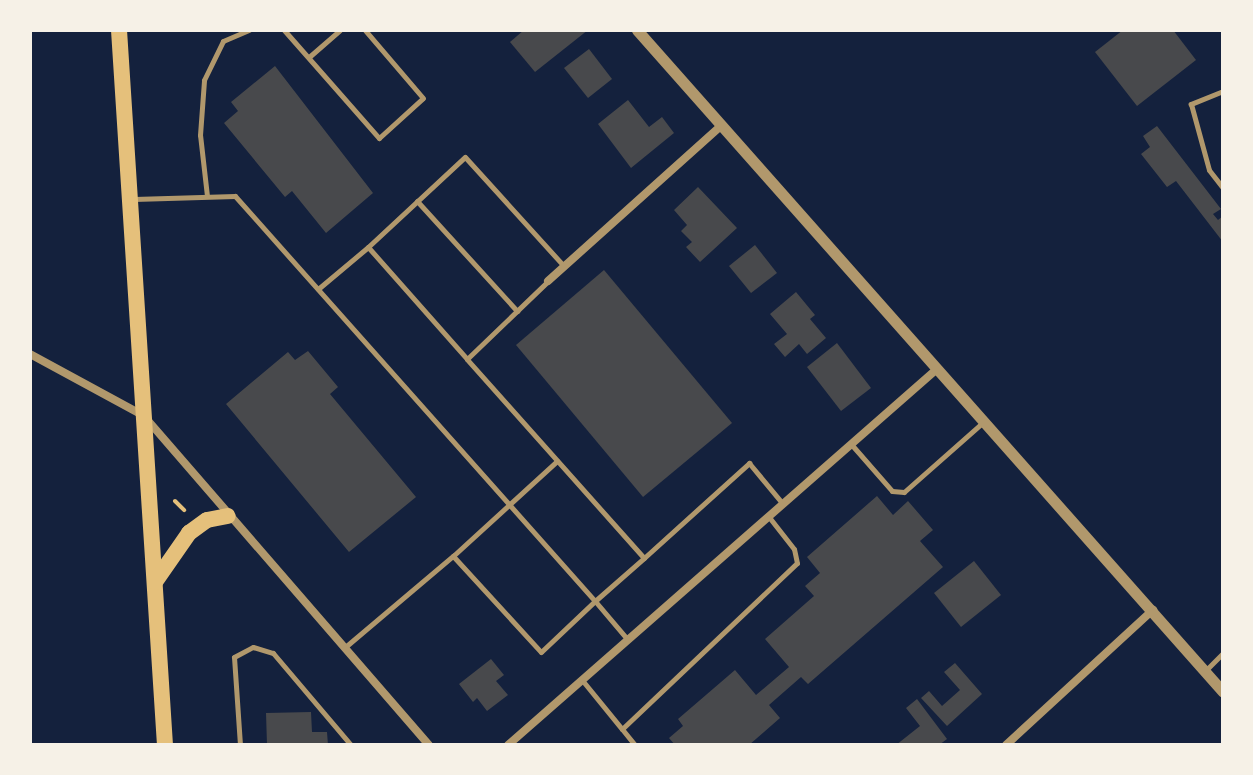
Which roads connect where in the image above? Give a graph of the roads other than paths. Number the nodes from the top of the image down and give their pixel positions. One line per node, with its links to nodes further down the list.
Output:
1 (119, 30): 12 (highway)
2 (249, 30): 11 (lane)
3 (284, 30): 7 (lane)
4 (340, 30): 7 (lane)
5 (365, 30): 7 (lane)
6 (637, 30): 9 (street)
7 (309, 57)
8 (1223, 91): 10 (lane)
9 (722, 125): 15 (street); 21 (street)
10 (1223, 188)
11 (207, 196): 12 (lane); 17 (lane)
12 (131, 199): 22 (highway)
13 (417, 201): 14 (lane); 15 (lane); 18 (lane)
14 (368, 247): 17 (lane); 20 (lane)
15 (564, 266): 16 (street)
16 (548, 281): 18 (lane)
17 (318, 289): 27 (lane)
18 (517, 311): 20 (lane)
19 (30, 354): 22 (street)
20 (467, 359): 25 (lane)
21 (937, 369): 23 (street); 24 (street)
22 (144, 416): 28 (street); 32 (highway)
23 (984, 421): 24 (lane); 34 (street)
24 (851, 444): 26 (street)
25 (557, 461): 27 (lane); 31 (lane)
26 (783, 504): 29 (street); 31 (lane)
27 (509, 505): 30 (lane); 33 (lane)
28 (228, 516): 32 (highway); 36 (street)
29 (768, 517): 35 (street); 41 (lane)
30 (453, 556): 33 (lane); 36 (lane)
31 (644, 558): 33 (lane)
32 (155, 582): 43 (highway)
33 (595, 601): 35 (lane)
34 (1153, 610): 38 (street); 48 (street)
35 (628, 640): 39 (street)
36 (344, 648): 42 (street)
37 (1223, 653): 38 (lane)
38 (1205, 671): 40 (street)
39 (582, 680): 41 (lane); 46 (street)
40 (1223, 692)
41 (622, 729): 47 (lane)
42 (424, 743)
43 (165, 745)
44 (240, 745): 45 (lane)
45 (351, 745)
46 (508, 745)
47 (635, 745)
48 (1006, 745)

